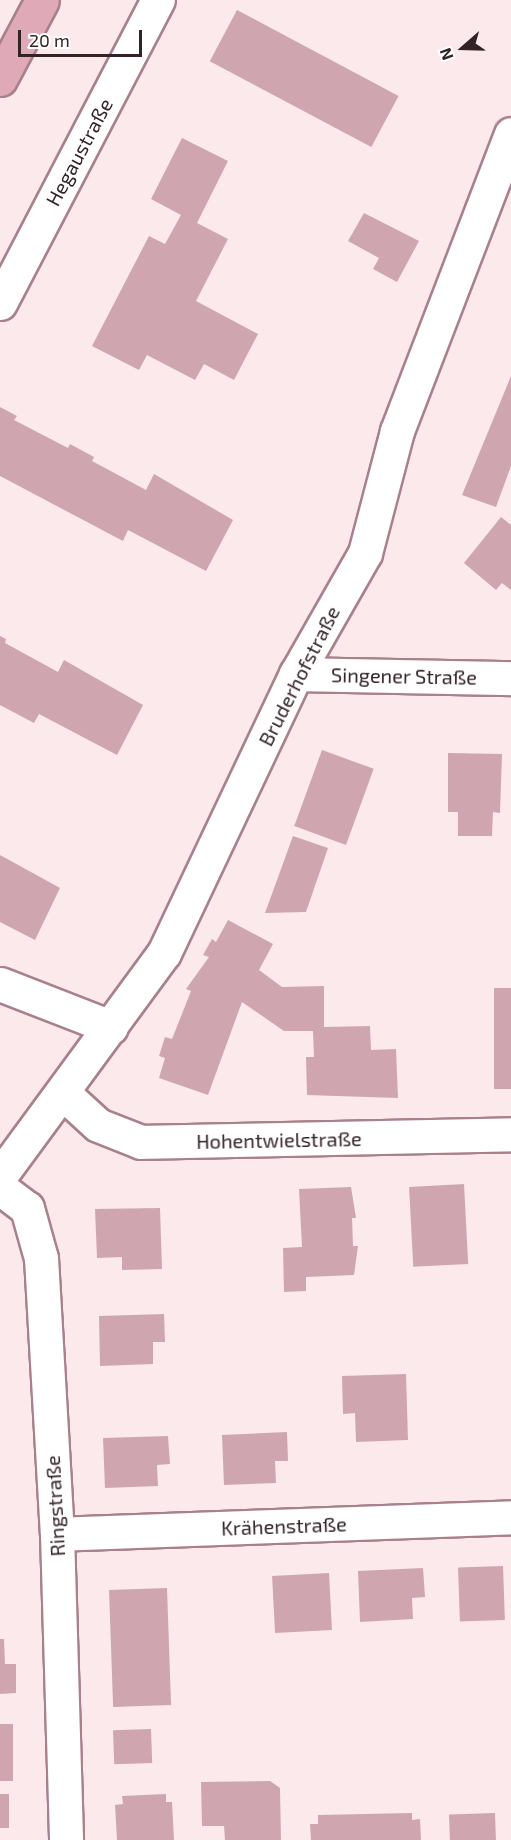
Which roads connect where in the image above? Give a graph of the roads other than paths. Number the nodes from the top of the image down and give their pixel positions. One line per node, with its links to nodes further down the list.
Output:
1 (42, 0): 3 (main road)
2 (158, 0): 5 (street, Hegaustraße)
3 (0, 79)
4 (511, 134): 6 (street, Bruderhofstraße)
5 (0, 303)
6 (296, 674): 7 (street, Singener Straße); 9 (street, Bruderhofstraße)
7 (511, 678)
8 (0, 984): 9 (street)
9 (111, 1027): 10 (street, Bruderhofstraße)
10 (63, 1093): 11 (street, Hohentwielstraße); 12 (street, Bruderhofstraße)
11 (511, 1134)
12 (0, 1176)
13 (0, 1188): 15 (street, Ringstraße)
14 (511, 1517): 15 (street, Krähenstraße)
15 (57, 1534): 16 (street, Ringstraße)
16 (66, 1840)

